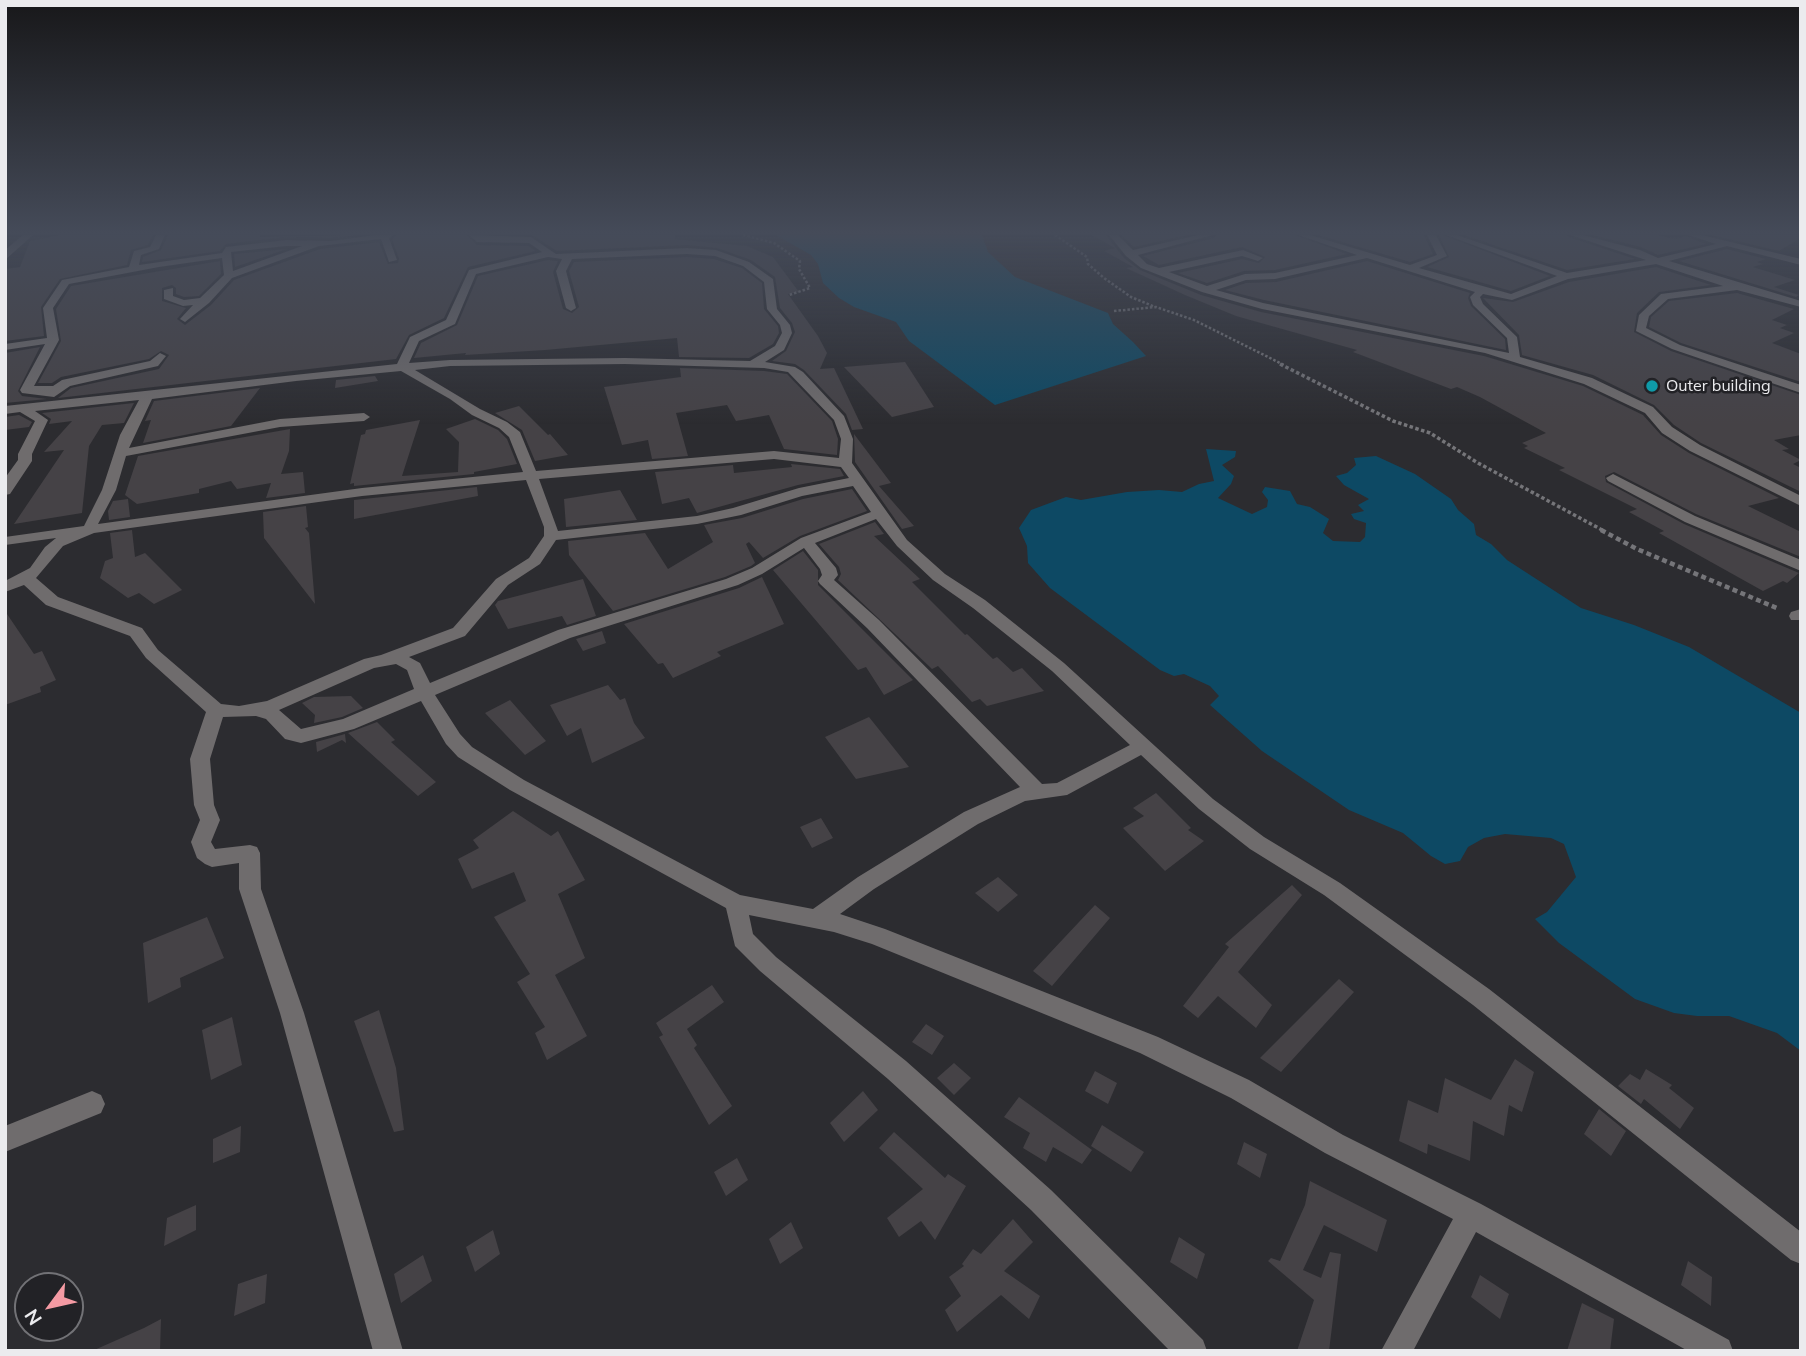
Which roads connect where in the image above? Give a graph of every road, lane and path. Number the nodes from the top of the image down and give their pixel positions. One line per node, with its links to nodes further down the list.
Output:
1 (55, 298): 19 (street)
2 (171, 298): 13 (street)
3 (208, 298): 13 (street)
4 (461, 298): 24 (street)
5 (568, 298): 16 (street)
6 (774, 298): 12 (path)
7 (1134, 298): 15 (path)
8 (1235, 298): 22 (street)
9 (1476, 298): 22 (street)
10 (1662, 298): 25 (street)
11 (1779, 298): 14 (street)
12 (771, 299): 23 (street)
13 (205, 301): 18 (street)
14 (1801, 304)
15 (1156, 307): 17 (path); 45 (path)
16 (571, 308)
17 (1114, 311)
18 (185, 319)
19 (52, 340): 20 (street); 26 (street)
20 (5, 347)
21 (160, 356): 26 (street)
22 (1515, 356): 36 (street)
23 (752, 365): 24 (street); 32 (street)
24 (402, 367): 27 (street); 33 (street)
25 (1801, 389)
26 (59, 390): 28 (street)
27 (148, 395): 28 (street); 31 (street)
28 (22, 408): 29 (street); 35 (street)
29 (5, 410)
30 (363, 417): 31 (street)
31 (119, 453): 38 (street)
32 (850, 472): 33 (street); 37 (street); 39 (street)
33 (531, 475): 38 (street); 39 (street)
34 (1613, 478): 42 (street)
35 (5, 491)
36 (1801, 502)
37 (880, 513): 41 (street); 50 (street)
38 (91, 529): 40 (street); 43 (street)
39 (551, 537): 46 (street)
40 (5, 541)
41 (806, 541): 47 (street); 51 (street)
42 (1801, 566)
43 (26, 578): 44 (street); 48 (street)
44 (5, 587)
45 (1799, 615)
46 (388, 658): 47 (street); 49 (street)
47 (424, 691): 49 (street); 52 (street)
48 (216, 710): 49 (street); 58 (street)
49 (259, 710)
50 (1143, 746): 51 (street); 57 (street)
51 (1036, 791): 53 (street)
52 (736, 903): 53 (street); 59 (street)
53 (816, 919): 56 (street)
54 (92, 1104): 55 (street)
55 (5, 1139)
56 (1471, 1214): 60 (street); 61 (street)
57 (1801, 1250)
58 (388, 1351)
59 (1192, 1351)
60 (1396, 1351)
61 (1718, 1351)

